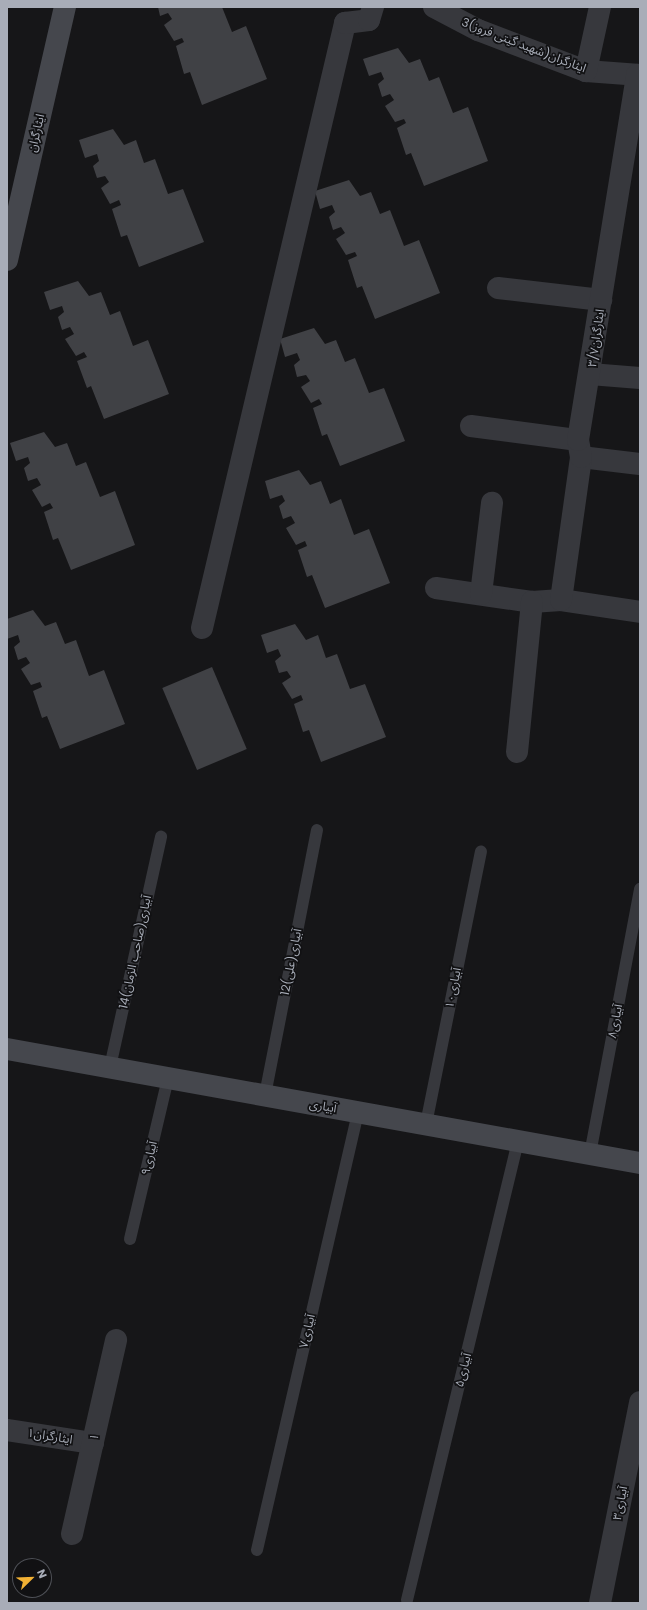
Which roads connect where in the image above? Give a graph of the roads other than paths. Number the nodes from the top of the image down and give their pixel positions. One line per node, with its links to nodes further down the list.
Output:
1 (65, 7): 7 (street, ایثارگران)
2 (373, 7): 21 (street)
3 (434, 7): 5 (street, 3ایثارگران(شهید گیتی فروز))
4 (600, 7): 5 (street)
5 (586, 71): 6 (street, 3ایثارگران(شهید گیتی فروز))
6 (639, 75): 9 (street, ایثارگران۳/۷)
7 (7, 260)
8 (498, 288): 9 (street)
9 (601, 300): 10 (street, ایثارگران۳/۷)
10 (590, 374): 11 (street); 13 (street, ایثارگران۳/۷)
11 (640, 378)
12 (471, 426): 13 (street)
13 (580, 448): 14 (street); 18 (street, ایثارگران۳/۷)
14 (640, 464)
15 (492, 503): 17 (street)
16 (436, 588): 17 (street)
17 (481, 594): 19 (street)
18 (561, 600): 19 (street); 20 (street)
19 (532, 602): 22 (street)
20 (640, 612)
21 (202, 628)
22 (517, 752)
23 (317, 830): 30 (lane, 12آبیاری(علی))
24 (161, 837): 28 (lane, 14آبیاری(صاحب الزمان))
25 (481, 852): 32 (lane, آبیاری۱۰)
26 (640, 889): 34 (lane, آبیاری۸)
27 (7, 1049): 28 (street, آبیاری)
28 (110, 1067): 29 (street, آبیاری)
29 (168, 1078): 30 (street, آبیاری); 36 (lane, آبیاری۹)
30 (265, 1095): 31 (street, آبیاری)
31 (358, 1112): 32 (street, آبیاری); 42 (lane, آبیاری۷)
32 (426, 1124): 33 (street, آبیاری)
33 (518, 1141): 34 (street, آبیاری); 43 (lane, آبیاری۵)
34 (590, 1154): 35 (street, آبیاری)
35 (640, 1163)
36 (130, 1239)
37 (116, 1340): 40 (street, ۱)
38 (640, 1402): 44 (street, آبیاری۳)
39 (7, 1430): 40 (street, ایثارگران۱)
40 (93, 1443): 41 (street, ۱)
41 (72, 1534)
42 (257, 1550)
43 (407, 1600)
44 (600, 1603)

